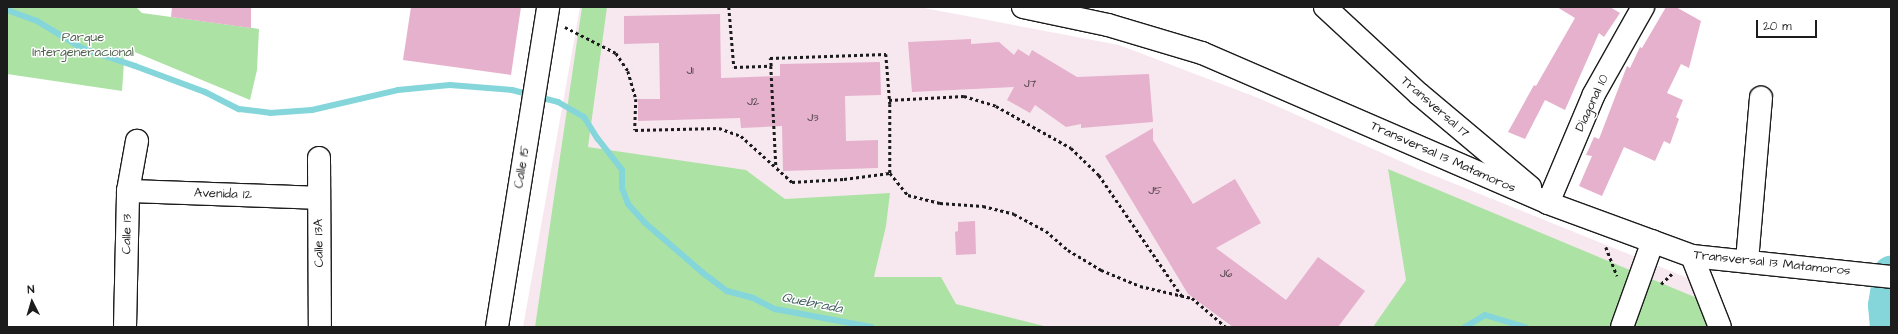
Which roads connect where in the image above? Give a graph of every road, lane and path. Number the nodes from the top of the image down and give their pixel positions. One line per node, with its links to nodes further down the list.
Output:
1 (730, 7): 6 (path)
2 (1023, 7): 15 (street, Transversal 13 Matamoros)
3 (1325, 7): 15 (street, Transversal 17)
4 (1643, 7): 15 (street, Diagonal 10)
5 (547, 12): 11 (path); 26 (street, Calle 15)
6 (771, 66): 8 (path); 11 (path)
7 (1761, 98): 19 (street)
8 (889, 100): 12 (path); 23 (path)
9 (137, 141): 13 (street, Calle 13)
10 (319, 158): 14 (street, Calle 13A)
11 (776, 166): 12 (path)
12 (890, 173): 23 (path)
13 (128, 191): 14 (street, Avenida 12); 24 (street, Calle 13)
14 (318, 198): 25 (street, Calle 13A)
15 (1548, 203): 16 (street, Transversal 13 Matamoros)
16 (1595, 220): 17 (street, Transversal 13 Matamoros); 21 (path)
17 (1653, 241): 18 (street, Transversal 13 Matamoros); 28 (street)
18 (1692, 256): 19 (street, Transversal 13 Matamoros); 22 (path); 29 (street)
19 (1747, 261): 20 (street, Transversal 13 Matamoros)
20 (1881, 276)
21 (1618, 278)
22 (1660, 284)
23 (1182, 296): 27 (path)
24 (126, 327)
25 (320, 327)
26 (497, 327)
27 (1226, 327)
28 (1622, 327)
29 (1720, 327)

